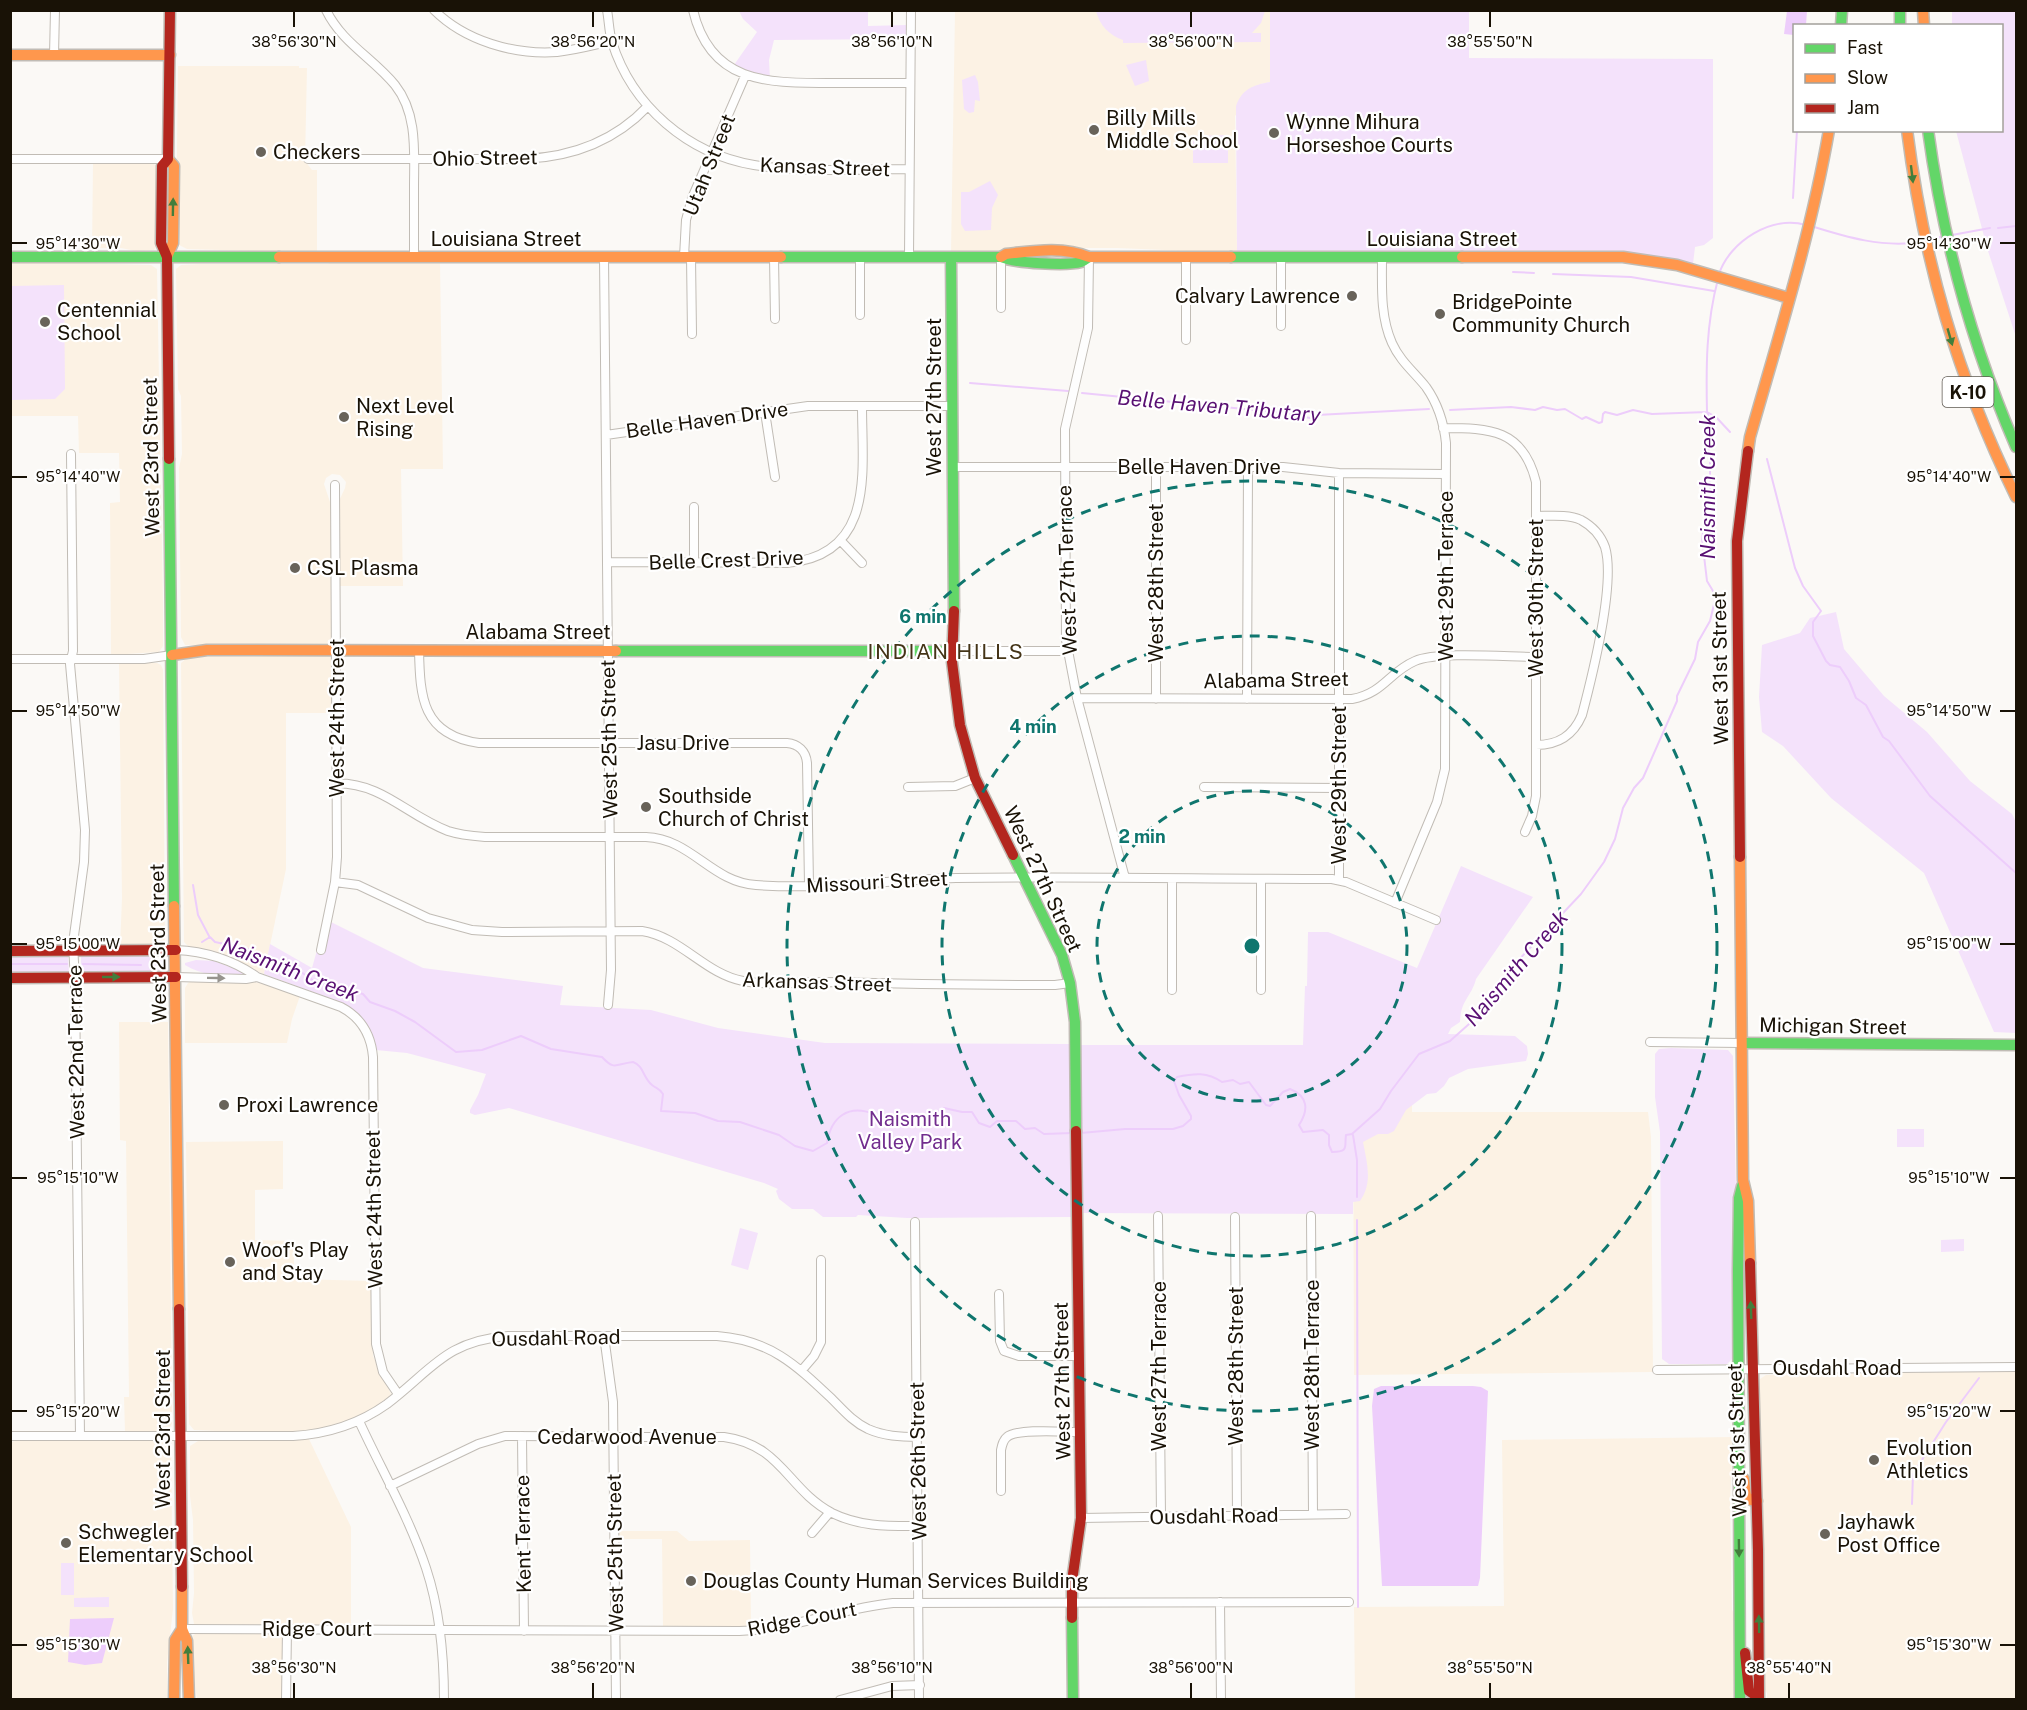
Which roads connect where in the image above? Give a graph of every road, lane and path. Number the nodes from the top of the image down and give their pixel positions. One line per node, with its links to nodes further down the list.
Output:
1 (55, 10): 10 (street)
2 (170, 10): 11 (main road, West 23rd Street)
3 (326, 10): 22 (street)
4 (434, 10): 8 (street)
5 (607, 10): 8 (street, Kansas Street)
6 (693, 10): 12 (street)
7 (911, 10): 13 (street)
8 (612, 41): 14 (street, Kansas Street)
9 (10, 55): 10 (main road)
10 (54, 55): 11 (main road)
11 (170, 55): 20 (main road, West 23rd Street)
12 (745, 76): 13 (street); 18 (street, Utah Street)
13 (910, 83): 23 (street)
14 (648, 106): 18 (street, Kansas Street); 22 (street, Ohio Street)
15 (1829, 132): 38 (main road, West 31st Street)
16 (1907, 132): 60 (main road, K-10, one-way to 60)
17 (1928, 132): 50 (main road, K-10)
18 (712, 153): 23 (street, Kansas Street); 28 (street, Utah Street)
19 (10, 159): 20 (street)
20 (168, 159): 25 (main road, West 23rd Street)
21 (308, 159): 22 (street, Ohio Street)
22 (414, 159): 26 (street)
23 (909, 169): 35 (street)
24 (10, 257): 25 (main road, Louisiana Street)
25 (166, 257): 26 (main road, Louisiana Street); 72 (main road, West 23rd Street)
26 (414, 257): 27 (main road, Louisiana Street)
27 (604, 257): 28 (main road, Louisiana Street); 49 (street, West 25th Street)
28 (688, 257): 29 (main road, Louisiana Street); 43 (street, Utah Street)
29 (774, 257): 30 (main road, Louisiana Street); 41 (street)
30 (860, 257): 35 (main road, Louisiana Street); 40 (street)
31 (1089, 257): 32 (main road, Louisiana Street); 37 (main road, Louisiana Street); 53 (street, West 27th Terrace)
32 (1186, 257): 33 (main road, Louisiana Street); 44 (street)
33 (1281, 257): 34 (main road, Louisiana Street); 42 (street)
34 (1382, 257): 38 (main road, Louisiana Street); 48 (street, West 29th Terrace)
35 (909, 258): 36 (main road, Louisiana Street)
36 (951, 258): 37 (main road, Louisiana Street); 46 (main road, West 27th Street)
37 (1001, 258): 39 (street)
38 (1790, 298): 113 (main road, West 31st Street)
39 (1001, 308)
40 (860, 315)
41 (775, 319)
42 (1281, 326)
43 (692, 334)
44 (1186, 340)
45 (862, 406): 46 (street, Belle Haven Drive); 47 (street, Belle Haven Drive); 63 (street, Belle Crest Drive)
46 (952, 406): 52 (main road, West 27th Street)
47 (765, 412): 49 (street, Belle Haven Drive); 58 (street)
48 (1443, 428): 57 (street, West 29th Terrace); 62 (street, West 30th Street)
49 (606, 435): 64 (street, West 25th Street)
50 (2016, 447)
51 (71, 454): 76 (street, West 22nd Terrace)
52 (953, 467): 53 (street, Belle Haven Drive); 70 (main road, West 27th Street)
53 (1064, 467): 54 (street, Belle Haven Drive); 71 (street, West 27th Terrace)
54 (1156, 467): 55 (street, Belle Haven Drive); 78 (street, West 28th Street)
55 (1248, 467): 56 (street, Belle Haven Drive); 79 (street)
56 (1339, 473): 57 (street, Belle Haven Drive); 80 (street, West 29th Street)
57 (1446, 474): 73 (street, West 29th Terrace)
58 (775, 477)
59 (335, 485): 67 (street, West 24th Street)
60 (2016, 497)
61 (694, 507): 65 (street)
62 (1536, 516): 74 (street, West 30th Street); 82 (street)
63 (840, 540): 65 (street, Belle Crest Drive); 66 (street)
64 (607, 562): 65 (street, Belle Crest Drive); 69 (street, West 25th Street)
65 (694, 562)
66 (862, 563)
67 (337, 650): 68 (main road, Alabama Street); 72 (main road, Alabama Street); 84 (street, West 24th Street)
68 (419, 650): 69 (main road, Alabama Street); 81 (street, Jasu Drive)
69 (608, 650): 70 (main road, Alabama Street); 81 (street, West 25th Street)
70 (952, 651): 71 (street, Alabama Street); 83 (main road, West 27th Street)
71 (1067, 651): 77 (street, West 27th Terrace)
72 (172, 655): 76 (street, Alabama Street); 103 (main road, West 23rd Street)
73 (1446, 656): 74 (street, Alabama Street); 80 (street, Alabama Street); 97 (street, West 29th Terrace)
74 (1536, 657): 82 (street, West 30th Street)
75 (10, 659): 76 (street, Alabama Street)
76 (71, 659): 102 (street, West 22nd Terrace)
77 (1077, 699): 78 (street, Alabama Street); 91 (street, West 27th Terrace)
78 (1156, 699): 79 (street, Alabama Street)
79 (1247, 699): 80 (street, Alabama Street)
80 (1339, 699): 87 (street, West 29th Street)
81 (609, 743): 89 (street, West 25th Street); 96 (street, Jasu Drive)
82 (1536, 745): 88 (street, West 30th Street)
83 (975, 778): 85 (street); 90 (main road, West 27th Street)
84 (337, 783): 89 (street, Missouri Street); 95 (street, West 24th Street)
85 (908, 787)
86 (1204, 787): 87 (street)
87 (1339, 788): 94 (street, West 29th Street)
88 (1525, 832)
89 (610, 837): 96 (street, Missouri Street); 99 (street, West 25th Street)
90 (1024, 878): 91 (street, Missouri Street); 96 (street, Missouri Street); 108 (main road, West 27th Street)
91 (1125, 878): 92 (street, Missouri Street)
92 (1172, 879): 93 (street, Missouri Street); 109 (street)
93 (1261, 879): 94 (street, Missouri Street); 110 (street)
94 (1339, 880): 97 (street, Missouri Street)
95 (335, 882): 99 (street, Arkansas Street); 100 (street, West 24th Street)
96 (809, 885)
97 (1395, 903): 98 (street, Missouri Street)
98 (1436, 920)
99 (611, 932): 108 (street, Arkansas Street); 111 (street, West 25th Street)
100 (321, 950)
101 (10, 951): 102 (main road)
102 (75, 951): 103 (main road); 107 (street, West 22nd Terrace)
103 (176, 951): 104 (main road, West 23rd Street); 105 (street)
104 (176, 977): 105 (street, one-way to 105); 107 (main road, one-way to 104); 134 (main road, West 23rd Street)
105 (257, 977): 129 (street, West 24th Street)
106 (10, 978): 107 (main road)
107 (75, 978): 133 (street, West 22nd Terrace)
108 (1070, 983): 123 (main road, West 27th Street)
109 (1172, 990)
110 (1261, 990)
111 (608, 1005)
112 (1650, 1042): 113 (street, Michigan Street)
113 (1742, 1043): 114 (main road, Michigan Street); 115 (main road, West 31st Street)
114 (2016, 1045)
115 (1743, 1180): 125 (main road, West 31st Street, one-way to 115); 126 (main road, West 31st Street)
116 (1158, 1216): 146 (street, West 27th Terrace)
117 (1311, 1216): 143 (street, West 28th Terrace)
118 (1235, 1217): 145 (street, West 28th Street)
119 (915, 1222): 137 (street, West 26th Street)
120 (821, 1260): 127 (street)
121 (999, 1294): 123 (street)
122 (604, 1336): 127 (street, Ousdahl Road); 129 (street, Ousdahl Road); 136 (street, West 25th Street)
123 (1079, 1356): 131 (main road, West 27th Street)
124 (2016, 1367): 125 (street, Ousdahl Road)
125 (1752, 1368): 126 (street, Ousdahl Road); 141 (main road, West 31st Street)
126 (1739, 1369): 128 (street, Ousdahl Road); 138 (main road, West 31st Street)
127 (802, 1370): 137 (street, Ousdahl Road)
128 (1657, 1370)
129 (398, 1394): 130 (street, Ousdahl Road)
130 (358, 1421): 134 (street, Ousdahl Road); 139 (street)
131 (1080, 1432): 140 (street); 147 (main road, West 27th Street)
132 (10, 1436): 133 (street, Ousdahl Road)
133 (80, 1436): 134 (street, Ousdahl Road)
134 (181, 1436): 155 (main road, West 23rd Street)
135 (522, 1436): 136 (street, Cedarwood Avenue); 139 (street, Cedarwood Avenue); 158 (street, Kent Terrace)
136 (614, 1436): 142 (street, Cedarwood Avenue); 159 (street, West 25th Street)
137 (918, 1437): 148 (street, West 26th Street)
138 (1738, 1453): 141 (main road); 154 (main road, West 31st Street, one-way to 154)
139 (390, 1486): 157 (street)
140 (1001, 1491)
141 (1757, 1501): 161 (main road, West 31st Street, one-way to 141)
142 (830, 1512): 148 (street, Cedarwood Avenue); 149 (street)
143 (1313, 1514): 144 (street, Ousdahl Road); 145 (street, Ousdahl Road)
144 (1346, 1514)
145 (1237, 1515): 146 (street, Ousdahl Road)
146 (1161, 1516): 147 (street, Ousdahl Road)
147 (1081, 1518): 150 (main road, West 27th Street)
148 (919, 1526): 153 (street, West 26th Street)
149 (812, 1533)
150 (1072, 1602): 151 (street, Ridge Court); 153 (street, Ridge Court); 169 (main road, West 27th Street)
151 (1220, 1602): 152 (street, Ridge Court); 170 (street)
152 (1349, 1602)
153 (920, 1603): 159 (street, Ridge Court); 160 (street, West 26th Street)
154 (1739, 1621): 161 (main road); 171 (main road, West 31st Street)
155 (182, 1629): 156 (street, Ridge Court); 162 (main road, West 23rd Street); 163 (main road, West 23rd Street, one-way to 155)
156 (287, 1629): 157 (street, Ridge Court); 164 (street)
157 (440, 1630): 158 (street, Ridge Court); 165 (street)
158 (524, 1631): 159 (street, Ridge Court)
159 (616, 1631): 166 (street, West 25th Street)
160 (920, 1685): 167 (street); 168 (street, West 26th Street)
161 (1759, 1699)
162 (174, 1700)
163 (189, 1700)
164 (286, 1700)
165 (444, 1700)
166 (616, 1700)
167 (840, 1700)
168 (919, 1700)
169 (1073, 1700)
170 (1221, 1700)
171 (1740, 1700)

